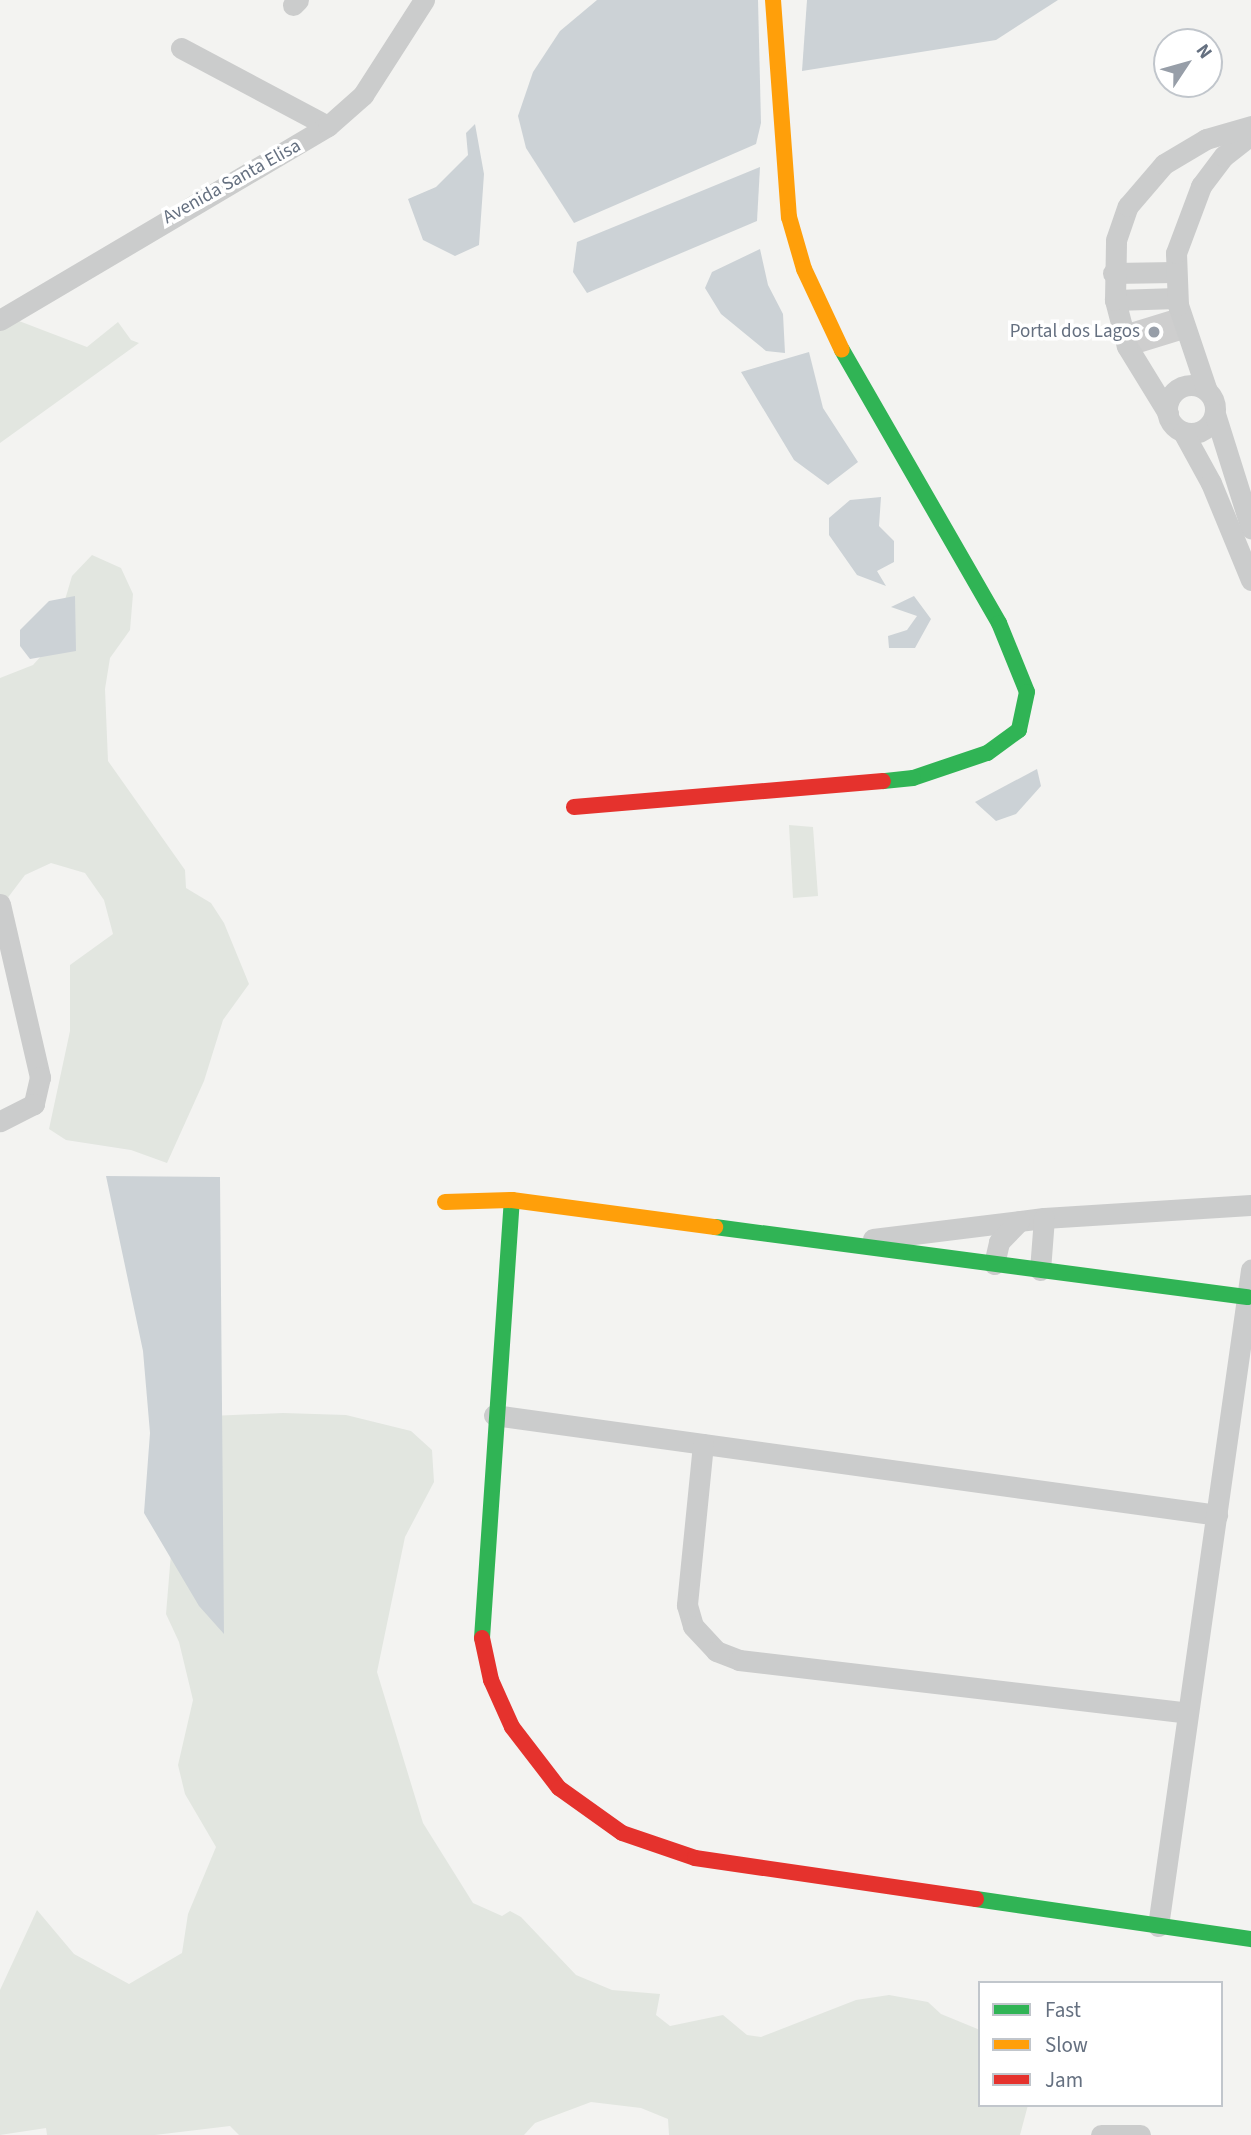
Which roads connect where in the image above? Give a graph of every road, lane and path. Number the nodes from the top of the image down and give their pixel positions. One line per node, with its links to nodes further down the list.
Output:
1 (424, 0): 4 (street, Avenida Santa Elisa)
2 (773, 0): 18 (street)
3 (181, 48): 4 (street)
4 (328, 126): 11 (street, Avenida Santa Elisa)
5 (1251, 126): 8 (street)
6 (1251, 135): 7 (street)
7 (1175, 272): 8 (street); 9 (street)
8 (1113, 273): 10 (street)
9 (1177, 298): 10 (street); 12 (street)
10 (1115, 300): 13 (street)
11 (0, 320)
12 (1207, 391): 13 (street); 14 (street)
13 (1168, 413): 15 (street)
14 (1215, 414): 15 (street); 16 (street)
15 (1183, 432): 17 (street)
16 (1251, 528)
17 (1251, 580)
18 (574, 807)
19 (0, 904): 20 (street)
20 (0, 1121)
21 (512, 1200): 22 (street); 26 (street); 31 (street)
22 (445, 1202)
23 (1251, 1205): 24 (street)
24 (1044, 1218): 25 (street); 28 (street)
25 (1019, 1221): 26 (street); 27 (street)
26 (839, 1244): 27 (street)
27 (993, 1264): 28 (street)
28 (1040, 1270): 30 (street)
29 (1251, 1270): 30 (street)
30 (1247, 1297): 33 (street)
31 (494, 1415): 32 (street); 35 (street)
32 (703, 1444): 33 (street); 34 (street)
33 (1217, 1515): 34 (street)
34 (1188, 1713): 35 (street)
35 (1158, 1926): 36 (street)
36 (1251, 1939)
37 (1101, 2135): 38 (street)
38 (1140, 2135)

